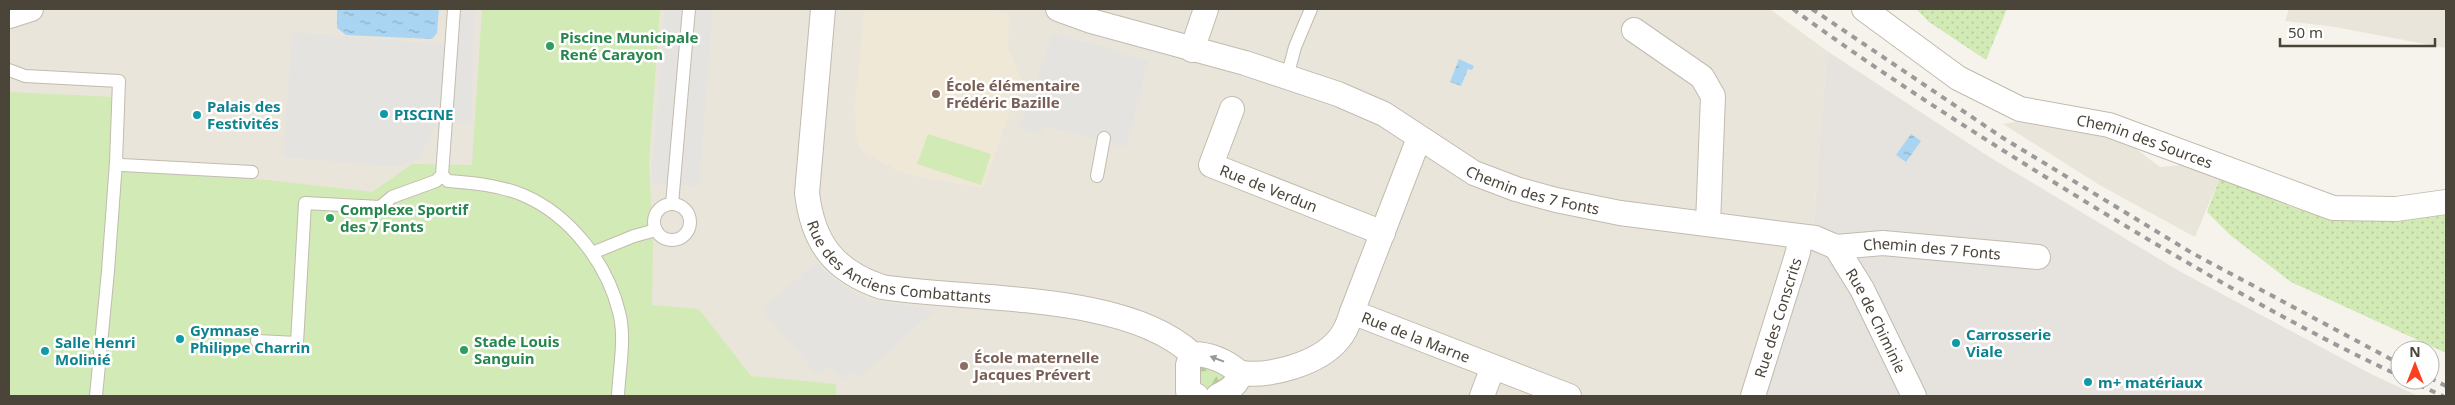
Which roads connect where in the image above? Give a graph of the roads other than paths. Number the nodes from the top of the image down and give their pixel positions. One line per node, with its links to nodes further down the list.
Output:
1 (31, 9): 9 (street)
2 (454, 9): 19 (lane)
3 (689, 9): 22 (lane)
4 (823, 9): 32 (street, Rue des Anciens Combattants)
5 (1058, 9): 11 (street, Chemin des 7 Fonts)
6 (1206, 9): 11 (street)
7 (1311, 9): 13 (lane)
8 (1864, 9): 21 (street, Chemin des Sources)
9 (9, 16)
10 (1634, 30): 23 (street)
11 (1192, 50): 13 (street, Chemin des 7 Fonts)
12 (9, 70): 17 (lane)
13 (1287, 77): 16 (street, Chemin des 7 Fonts)
14 (1232, 109): 25 (street, Rue de Verdun)
15 (1104, 138): 20 (lane)
16 (1419, 138): 23 (street, Chemin des 7 Fonts); 25 (street, Rue de la Marne)
17 (116, 162): 18 (lane); 36 (lane)
18 (252, 172)
19 (442, 175): 28 (lane); 31 (lane)
20 (1097, 176)
21 (2446, 202)
22 (672, 204): 24 (lane); 24 (lane)
23 (1708, 224): 26 (street, Chemin des 7 Fonts)
24 (656, 230): 28 (lane)
25 (1383, 233): 30 (street, Rue de la Marne)
26 (1800, 237): 27 (street, Chemin des 7 Fonts); 41 (street, Rue des Conscrits)
27 (1836, 247): 29 (street, Chemin des 7 Fonts); 42 (street, Rue de Chiminie)
28 (592, 253): 37 (lane)
29 (2038, 257)
30 (1352, 312): 33 (street, Rue de la Marne); 34 (street)
31 (257, 341)
32 (1192, 354): 34 (street, Rue des Anciens Combattants, one-way to 32); 35 (street)
33 (1493, 367): 39 (street); 40 (street, Rue de la Marne)
34 (1240, 373): 38 (street)
35 (1191, 395)
36 (96, 396)
37 (618, 396)
38 (1218, 396)
39 (1482, 396)
40 (1569, 396)
41 (1753, 396)
42 (1914, 396)

